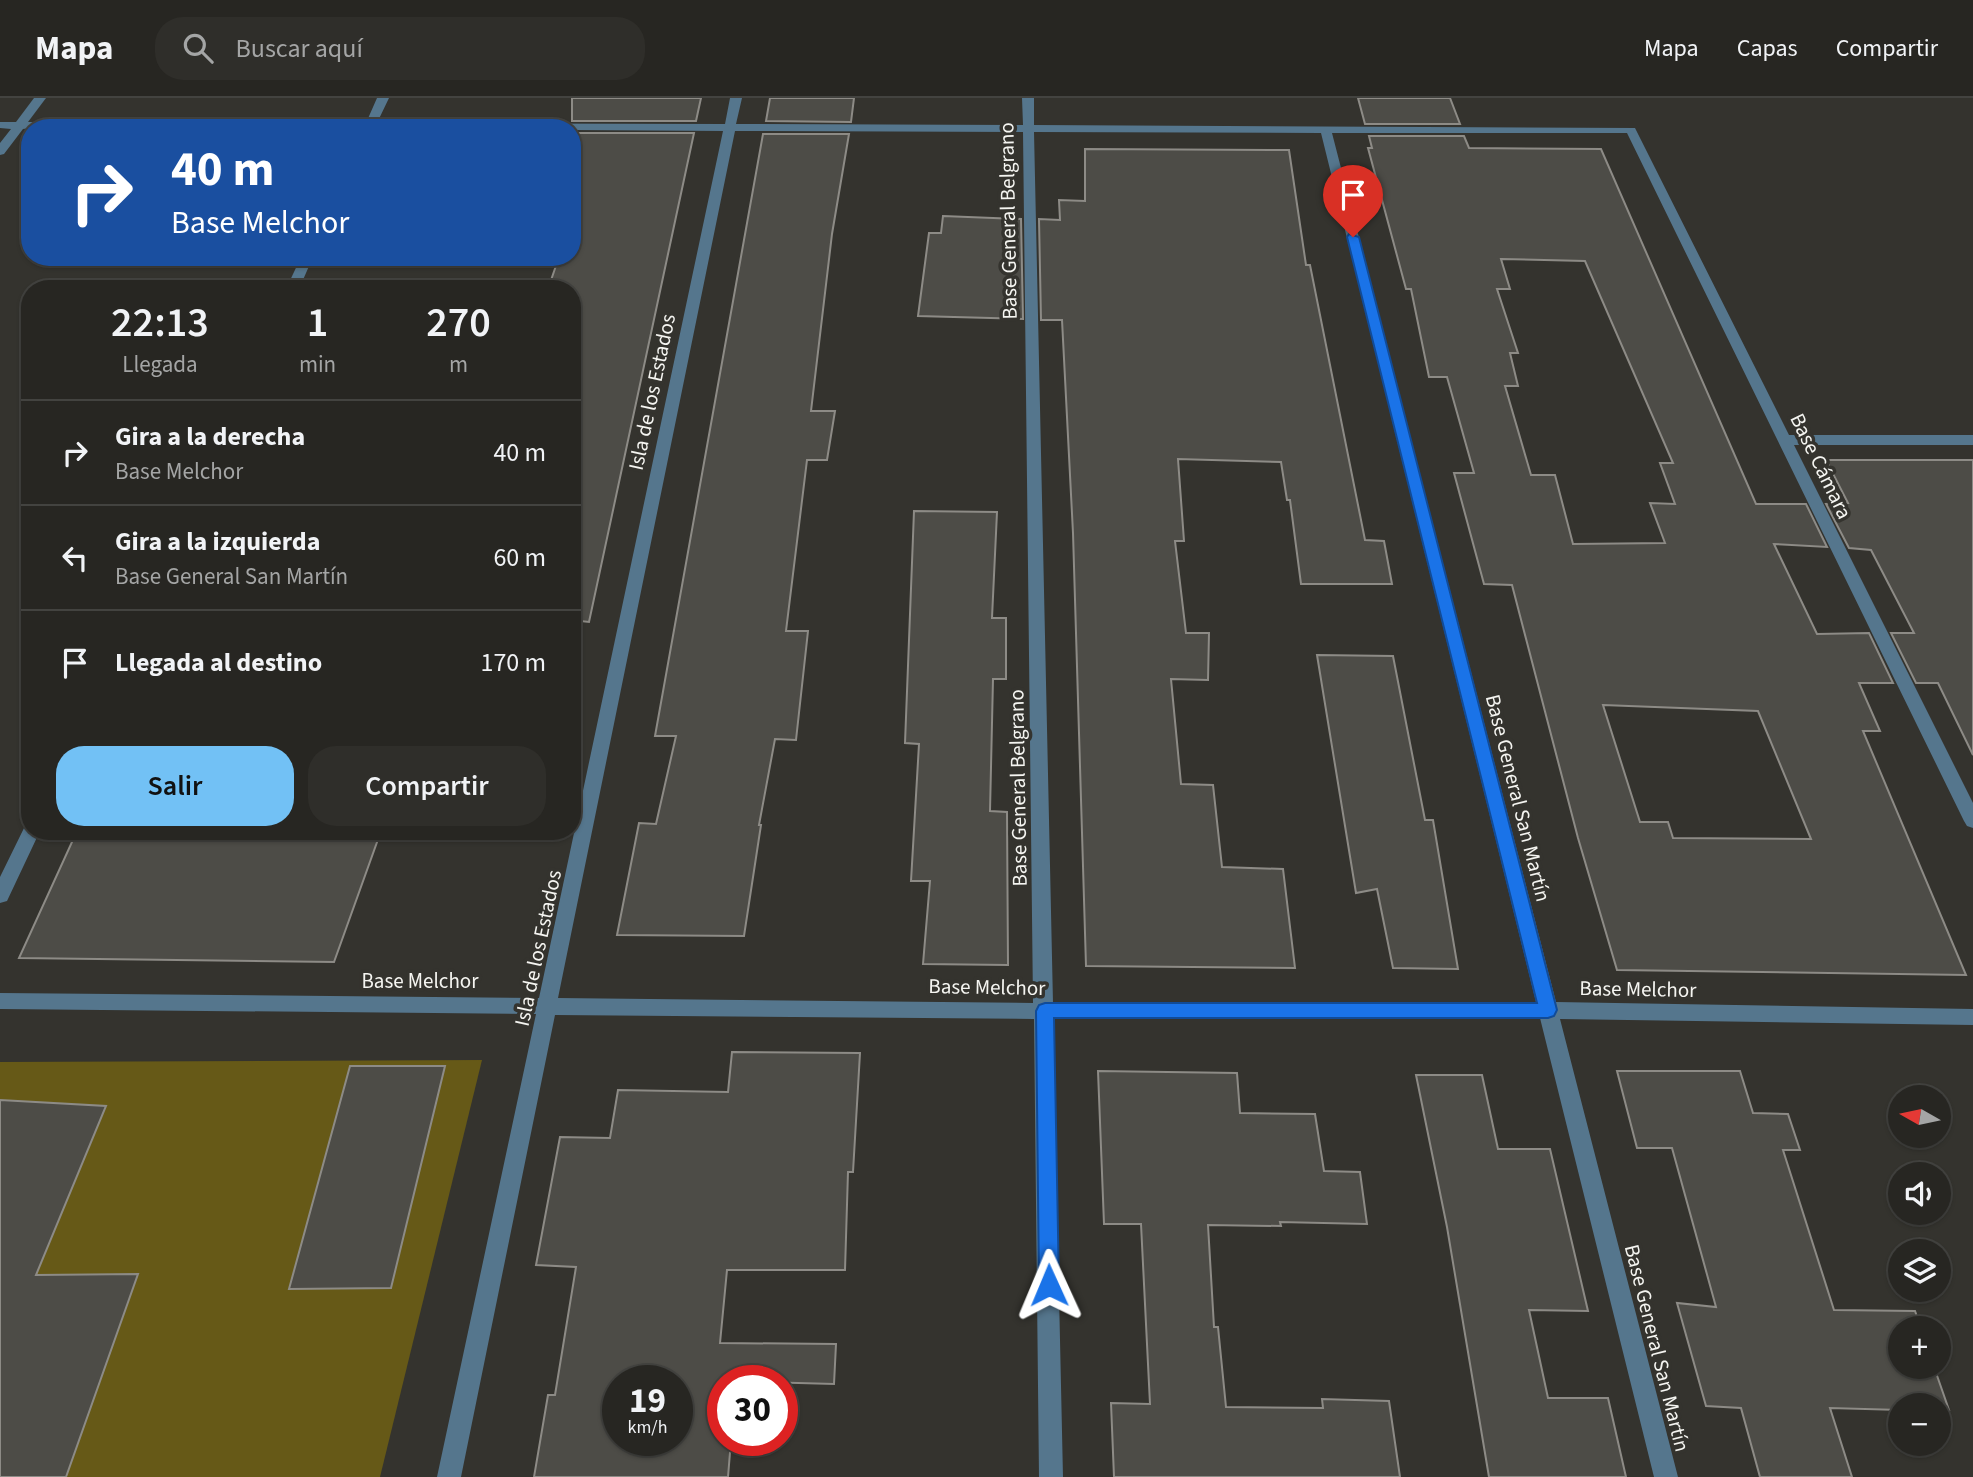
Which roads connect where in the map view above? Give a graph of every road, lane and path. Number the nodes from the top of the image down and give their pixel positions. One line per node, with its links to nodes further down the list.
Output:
1 (40, 98): 5 (street)
2 (383, 98): 6 (street)
3 (736, 98): 11 (street, Isla de los Estados)
4 (1028, 98): 9 (street, Base General Belgrano)
5 (24, 119)
6 (373, 119)
7 (0, 125): 8 (street)
8 (20, 125): 13 (street)
9 (1029, 127): 11 (street); 12 (street); 22 (street, Base General Belgrano)
10 (581, 128): 11 (street)
11 (730, 128): 20 (street, Isla de los Estados)
12 (1326, 130): 14 (street, Base Cámara); 21 (street, Base General San Martín)
13 (0, 151)
14 (1784, 440): 15 (street); 16 (street, Base Cámara)
15 (1973, 440)
16 (1973, 821)
17 (27, 840): 18 (street)
18 (0, 897)
19 (0, 1001): 20 (street, Base Melchor)
20 (549, 1005): 22 (street, Base Melchor); 24 (street, Isla de los Estados)
21 (1548, 1010): 22 (street, Base Melchor); 23 (street, Base Melchor); 26 (street, Base General San Martín)
22 (1045, 1011): 25 (street, Base General Belgrano)
23 (1973, 1017)
24 (449, 1477)
25 (1051, 1477)
26 (1666, 1477)

